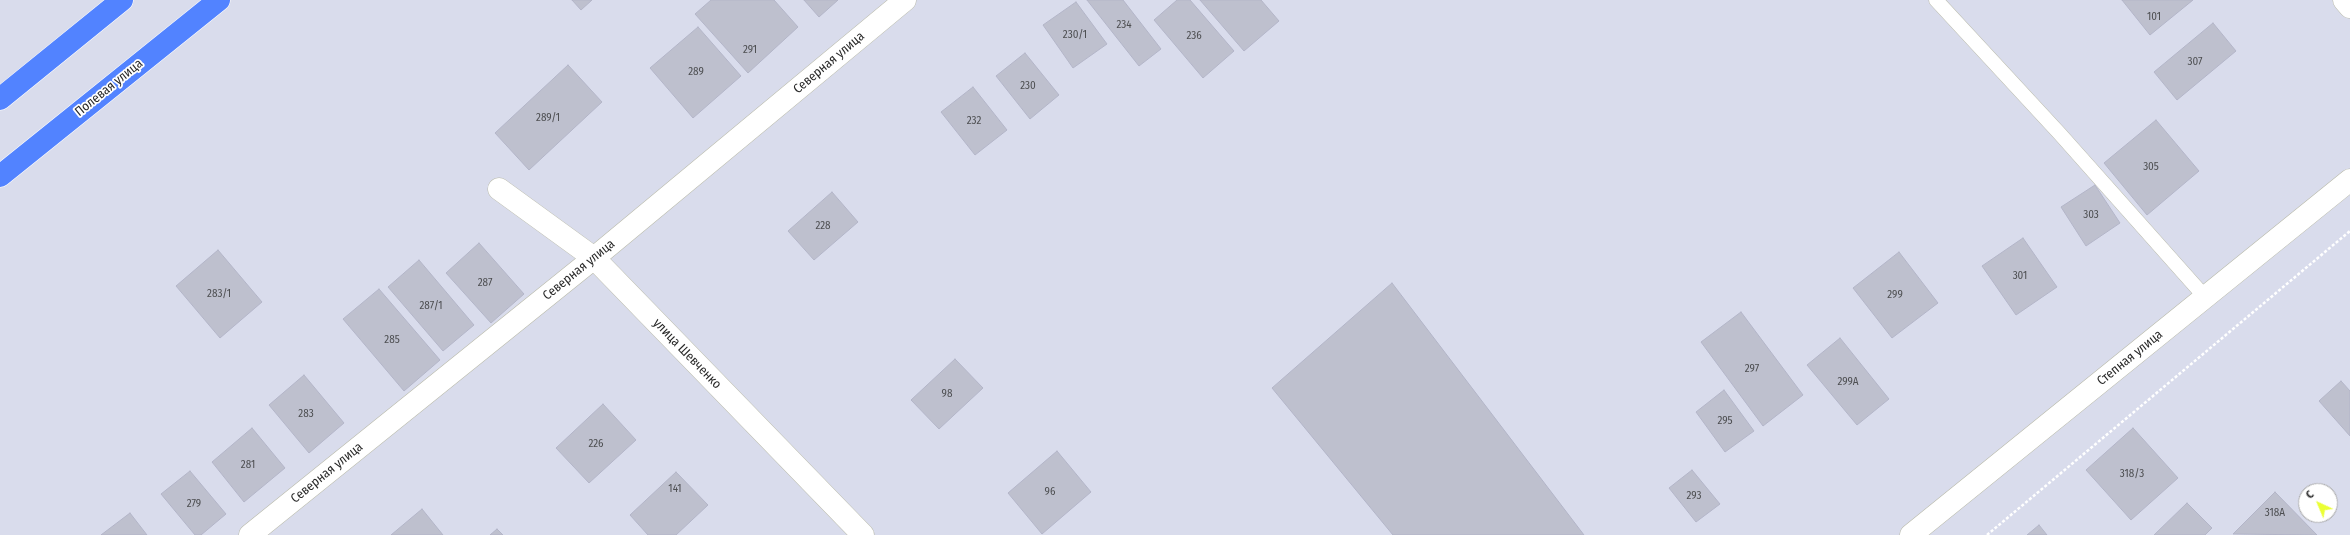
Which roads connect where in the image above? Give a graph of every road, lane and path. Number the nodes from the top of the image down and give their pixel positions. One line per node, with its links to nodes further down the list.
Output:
1 (122, 0): 7 (highway)
2 (219, 0): 8 (highway, Полевая улица)
3 (904, 0): 12 (street, Северная улица)
4 (1936, 0): 13 (lane)
5 (2344, 0): 6 (street)
6 (2350, 7)
7 (0, 99)
8 (0, 176)
9 (2350, 180): 13 (street, Степная улица)
10 (499, 189): 12 (street, улица Шевченко)
11 (2350, 231): 17 (path)
12 (594, 258): 14 (street, Северная улица); 15 (street, улица Шевченко)
13 (2205, 297): 16 (street, Степная улица)
14 (250, 535)
15 (862, 535)
16 (1911, 535)
17 (1987, 535)

